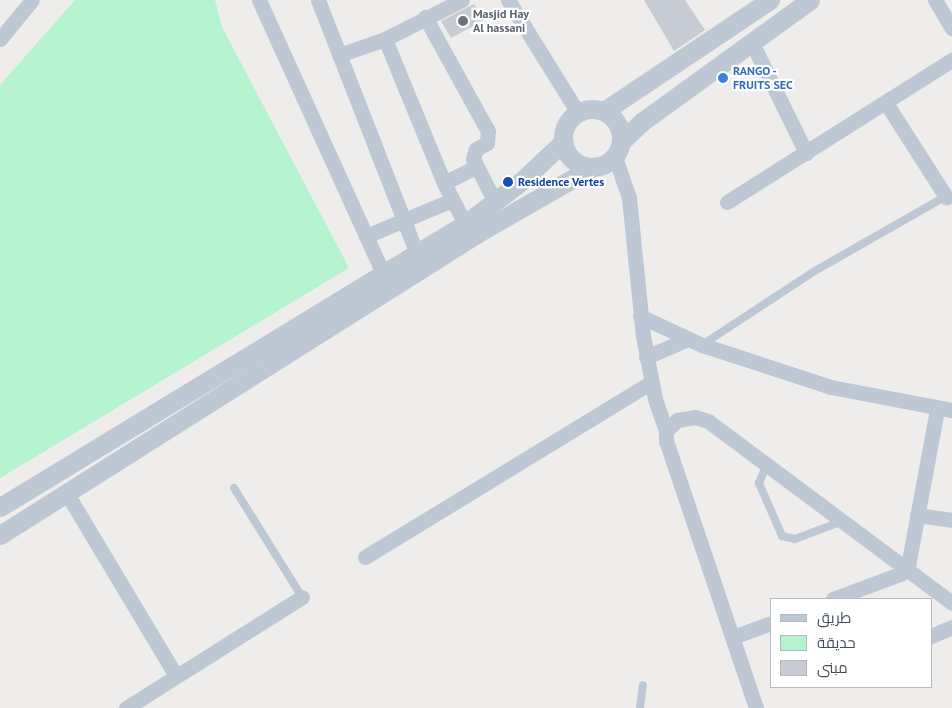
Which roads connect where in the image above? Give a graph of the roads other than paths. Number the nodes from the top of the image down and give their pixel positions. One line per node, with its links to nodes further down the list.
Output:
1 (32, 0): 11 (street)
2 (259, 0): 31 (street)
3 (318, 0): 14 (street)
4 (462, 0): 9 (street)
5 (508, 0): 18 (street)
6 (770, 0): 17 (street)
7 (810, 0): 13 (street)
8 (935, 0): 10 (street)
9 (425, 18): 12 (street); 22 (street)
10 (952, 28)
11 (0, 39)
12 (385, 39): 14 (street); 24 (street)
13 (751, 41): 20 (street); 21 (street)
14 (339, 55): 29 (street)
15 (952, 60): 16 (street)
16 (886, 103): 21 (street); 25 (street)
17 (604, 111): 18 (street); 20 (street)
18 (578, 113): 19 (street)
19 (564, 142): 23 (street); 27 (street)
20 (618, 150): 23 (street); 34 (street)
21 (806, 153): 28 (street)
22 (475, 167): 24 (street); 27 (street)
23 (592, 168): 43 (street)
24 (444, 183): 26 (street)
25 (949, 195): 35 (lane)
26 (452, 200): 29 (street); 30 (street)
27 (495, 202): 30 (street)
28 (727, 202)
29 (405, 221): 31 (street); 32 (street)
30 (465, 224): 32 (street)
31 (366, 236): 33 (street)
32 (417, 254): 33 (street)
33 (384, 276): 44 (street)
34 (640, 316): 35 (street); 36 (street)
35 (695, 342): 36 (street); 38 (street)
36 (646, 358): 37 (street)
37 (652, 382): 40 (street); 49 (street)
38 (936, 409): 39 (street); 45 (street)
39 (952, 410)
40 (666, 431): 41 (street); 57 (street)
41 (767, 464): 46 (street); 46 (lane)
42 (234, 488): 51 (lane)
43 (66, 492): 48 (street); 58 (street)
44 (0, 507)
45 (917, 515): 47 (street); 50 (street)
46 (843, 520): 50 (street)
47 (952, 520)
48 (0, 535)
49 (365, 557)
50 (906, 569): 52 (street); 53 (street)
51 (302, 597): 58 (street)
52 (835, 598)
53 (952, 603)
54 (770, 622): 57 (street)
55 (952, 626): 56 (street)
56 (932, 636)
57 (733, 637): 62 (street)
58 (176, 676): 60 (street)
59 (643, 685): 61 (lane)
60 (126, 708)
61 (640, 708)
62 (756, 708)

